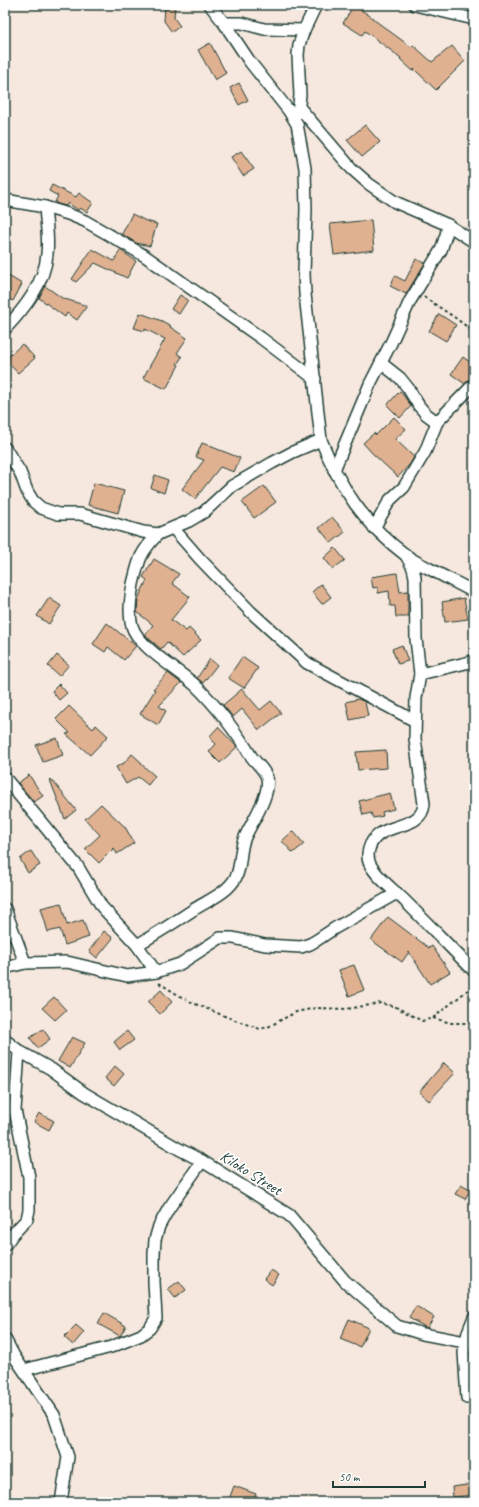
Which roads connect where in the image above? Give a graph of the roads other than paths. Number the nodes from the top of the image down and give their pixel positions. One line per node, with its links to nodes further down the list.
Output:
1 (210, 5): 5 (street)
2 (316, 5): 6 (street)
3 (415, 5): 4 (street)
4 (474, 19)
5 (224, 23): 6 (street); 8 (street)
6 (304, 30): 7 (street)
7 (299, 107): 8 (street); 11 (street)
8 (297, 124): 17 (street)
9 (5, 200): 10 (street)
10 (45, 207): 15 (street); 17 (street)
11 (448, 225): 12 (street); 16 (street)
12 (462, 234): 13 (street); 14 (street)
13 (474, 234)
14 (474, 242)
15 (5, 329)
16 (381, 363): 19 (street); 22 (street)
17 (315, 379): 20 (street)
18 (474, 384): 19 (street)
19 (437, 422): 24 (street)
20 (321, 440): 22 (street); 23 (street)
21 (5, 448): 25 (street)
22 (334, 470): 24 (street)
23 (173, 528): 25 (street); 30 (street)
24 (374, 528): 26 (street)
25 (158, 534): 34 (street)
26 (408, 557): 27 (street); 29 (street)
27 (474, 592)
28 (474, 661): 29 (street)
29 (420, 674): 30 (street)
30 (414, 721): 32 (street)
31 (5, 778): 34 (street)
32 (397, 892): 36 (street); 38 (street)
33 (5, 909): 35 (street)
34 (137, 945): 38 (street)
35 (25, 962): 37 (street); 38 (street)
36 (472, 965)
37 (5, 968)
38 (156, 972)
39 (5, 1040): 40 (street, Kiloko Street)
40 (19, 1051): 41 (street, Kiloko Street); 42 (street)
41 (202, 1161): 45 (street, Kiloko Street); 46 (street)
42 (5, 1245)
43 (474, 1317): 45 (street)
44 (5, 1339): 46 (street)
45 (466, 1342): 47 (street)
46 (24, 1370): 48 (street)
47 (467, 1398)
48 (61, 1502)

